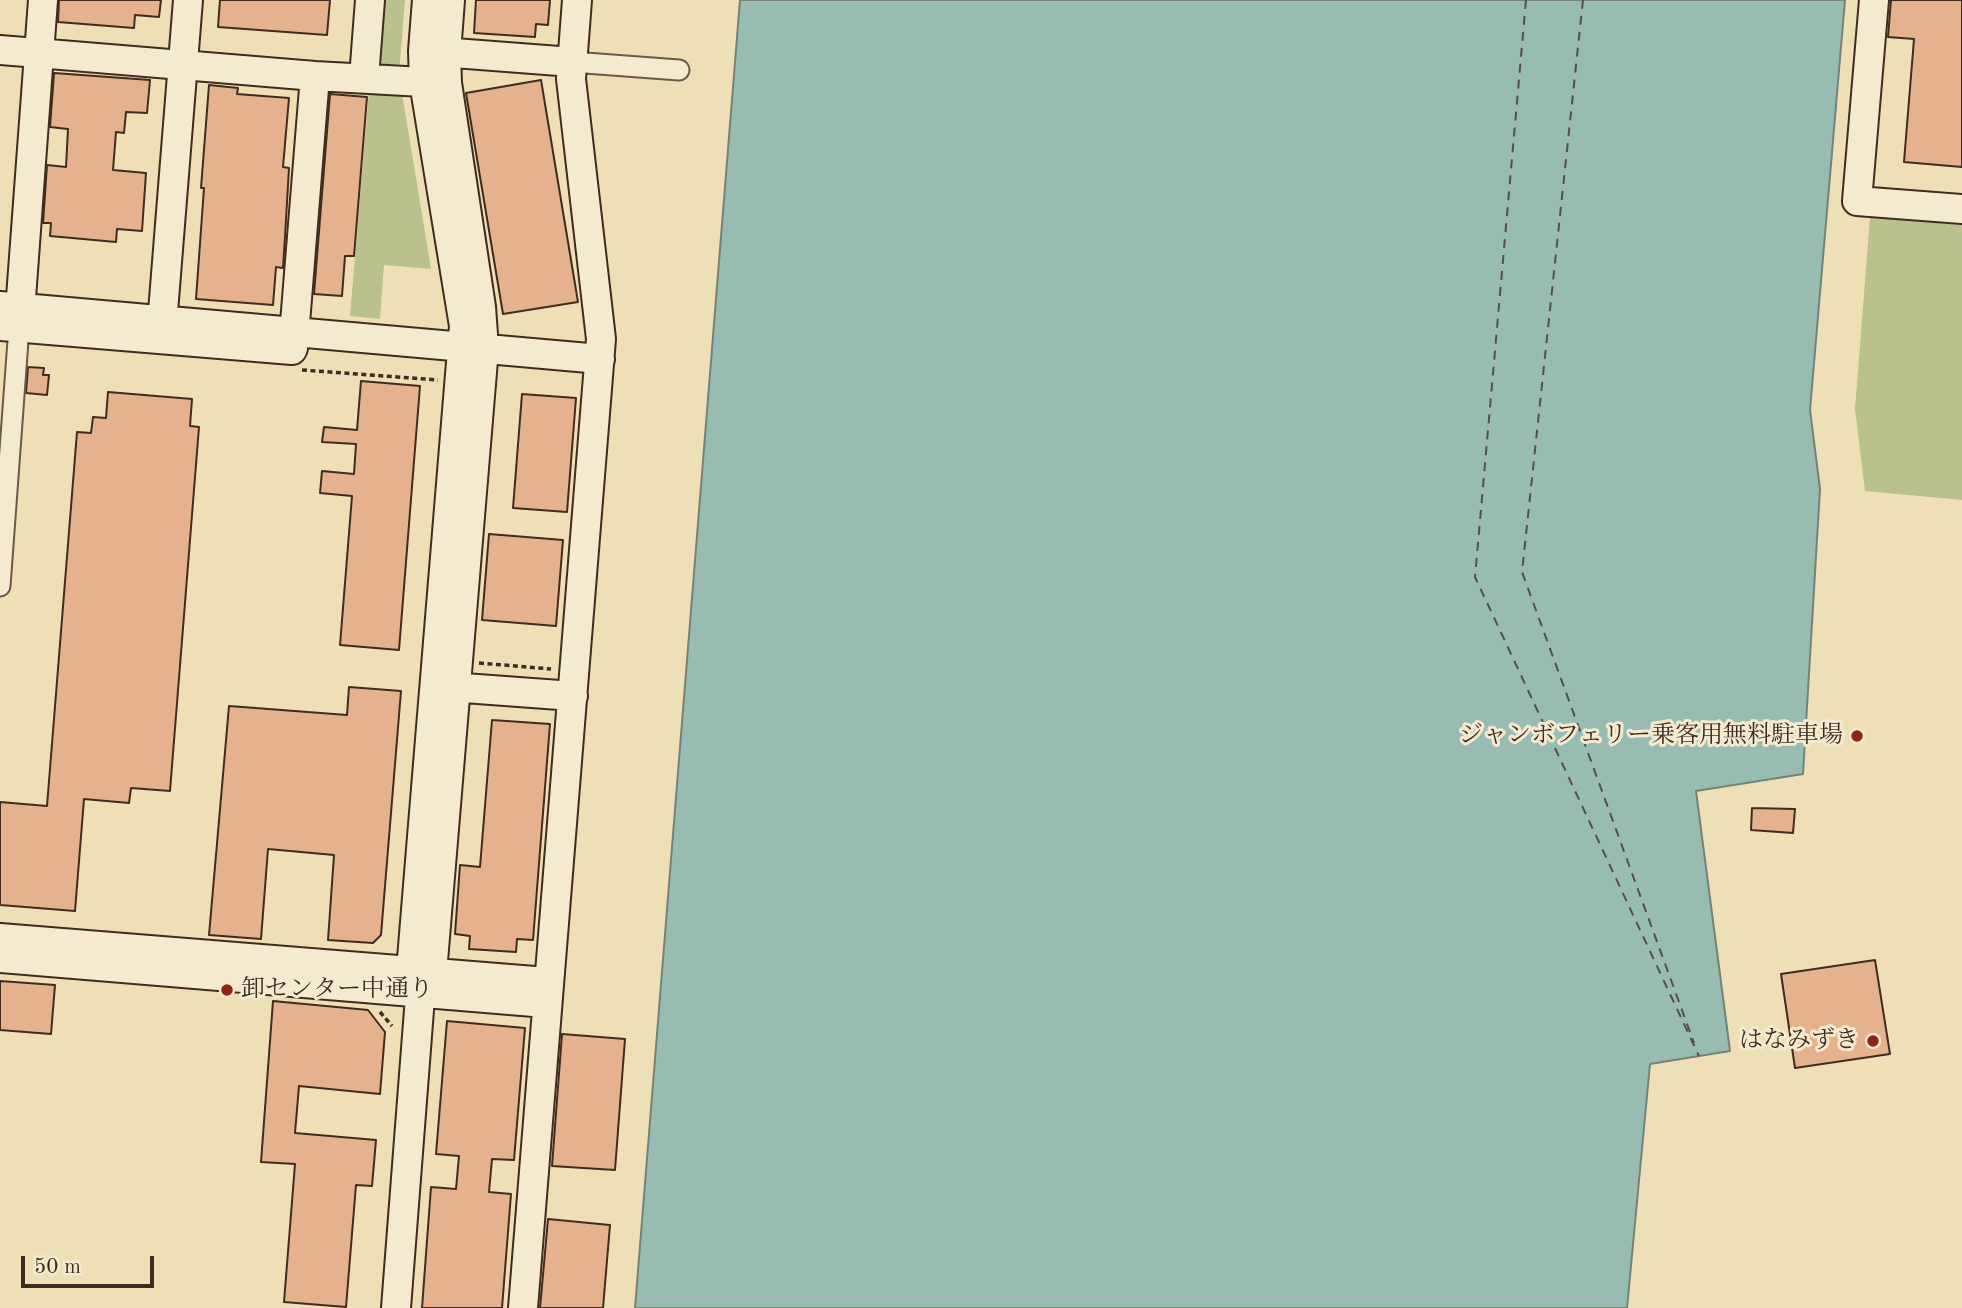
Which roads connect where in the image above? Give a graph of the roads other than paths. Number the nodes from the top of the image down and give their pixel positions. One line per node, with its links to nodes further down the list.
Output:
1 (43, 0): 10 (street)
2 (188, 0): 12 (street)
3 (370, 0): 15 (street)
4 (427, 0): 9 (street)
5 (450, 0): 9 (street)
6 (577, 0): 11 (street)
7 (1874, 0): 17 (street)
8 (0, 50): 10 (street)
9 (435, 52): 11 (street); 16 (street)
10 (39, 53): 12 (street); 18 (street)
11 (572, 62): 13 (street); 22 (street)
12 (183, 65): 14 (street); 19 (street)
13 (679, 70)
14 (315, 76): 15 (street); 20 (street)
15 (364, 78): 16 (street)
16 (435, 83): 21 (street)
17 (1962, 209)
18 (10, 316): 19 (street); 23 (street)
19 (162, 329): 20 (street)
20 (293, 350): 21 (street)
21 (467, 362): 22 (street); 25 (street)
22 (599, 368): 26 (street)
23 (5, 467): 24 (street)
24 (0, 586)
25 (445, 686): 26 (street); 29 (street)
26 (573, 696): 30 (street)
27 (0, 938): 29 (street)
28 (0, 958): 29 (street)
29 (421, 979): 30 (street); 31 (street)
30 (547, 993): 32 (street)
31 (396, 1308)
32 (523, 1308)

